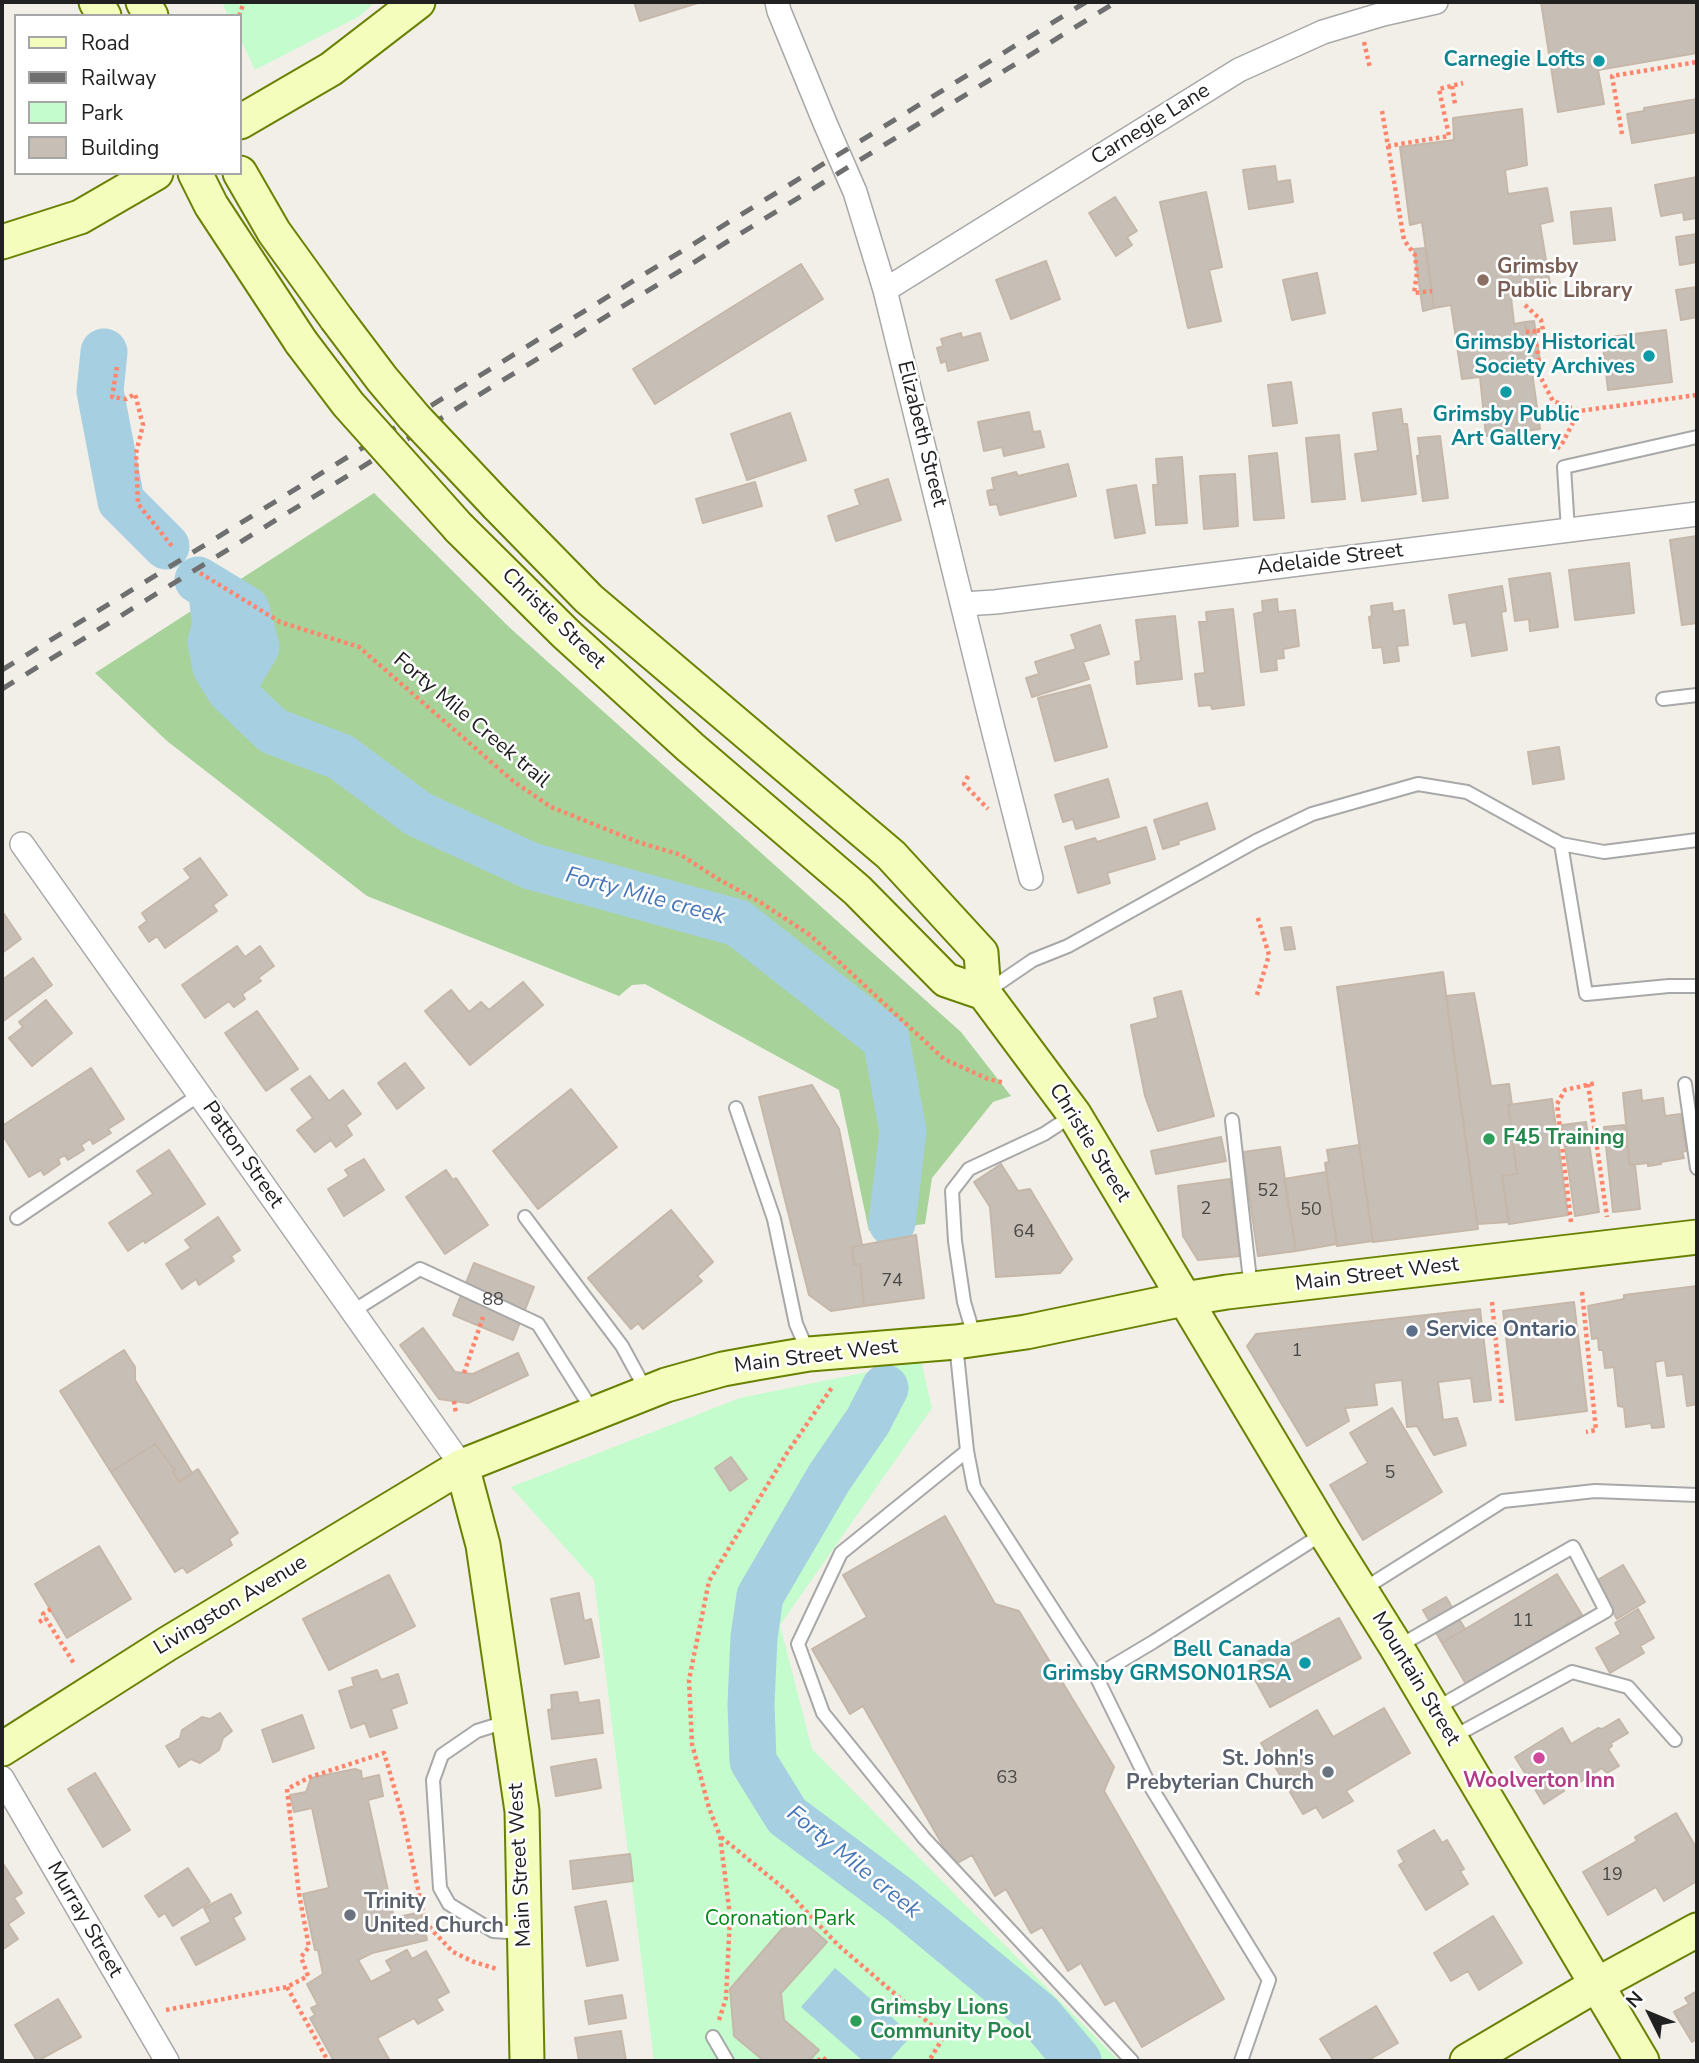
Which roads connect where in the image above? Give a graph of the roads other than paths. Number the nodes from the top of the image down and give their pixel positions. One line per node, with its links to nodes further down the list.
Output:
1 (418, 2): 4 (main road)
2 (777, 2): 9 (street, Elizabeth Street)
3 (1436, 2): 9 (street, Carnegie Lane)
4 (242, 121)
5 (153, 175): 8 (main road)
6 (196, 175): 21 (main road, Christie Street, bridge)
7 (241, 175): 21 (main road, Christie Street, bridge)
8 (2, 242)
9 (885, 290): 13 (street, Elizabeth Street)
10 (1697, 437): 12 (lane)
11 (1697, 514): 12 (street, Adelaide Street)
12 (1568, 530): 13 (street, Adelaide Street)
13 (963, 604): 19 (street, Elizabeth Street)
14 (1697, 695): 15 (lane)
15 (1663, 699)
16 (1697, 840): 18 (lane)
17 (22, 844): 23 (street, Patton Street)
18 (1561, 844): 20 (lane); 21 (lane)
19 (1031, 878)
20 (1697, 986)
21 (984, 993): 25 (main road, Christie Street)
22 (1685, 1084): 27 (lane)
23 (200, 1095): 29 (lane); 33 (street, Patton Street)
24 (736, 1108): 35 (lane)
25 (1074, 1114): 32 (main road, Christie Street); 34 (lane)
26 (1232, 1120): 31 (lane)
27 (1697, 1168)
28 (525, 1217): 36 (lane)
29 (17, 1218)
30 (1697, 1237): 31 (main road, Main Street West)
31 (1251, 1290): 32 (main road, Main Street West)
32 (1184, 1299): 34 (main road, Main Street West); 41 (main road, Mountain Street)
33 (353, 1311): 37 (lane); 39 (street, Patton Street)
34 (965, 1341): 35 (main road, Main Street West); 38 (lane)
35 (810, 1354): 36 (main road, Main Street West)
36 (647, 1392): 37 (main road, Main Street West)
37 (594, 1414): 39 (main road, Main Street West)
38 (967, 1451): 44 (lane); 58 (lane)
39 (462, 1466): 46 (main road, Main Street West); 49 (main road, Livingston Avenue)
40 (1697, 1495): 42 (lane)
41 (1325, 1533): 42 (main road, Mountain Street); 44 (lane)
42 (1362, 1590): 43 (main road, Mountain Street)
43 (1397, 1647): 45 (main road, Mountain Street); 45 (lane)
44 (1096, 1676): 59 (lane)
45 (1433, 1710): 47 (main road, Mountain Street)
46 (509, 1721): 52 (main road, Main Street West); 52 (lane)
47 (1451, 1738): 48 (lane); 53 (main road, Mountain Street)
48 (1675, 1740)
49 (2, 1749)
50 (2, 1778): 55 (street, Murray Street)
51 (1697, 1930): 53 (main road)
52 (524, 1933): 56 (main road, Main Street West)
53 (1596, 1984): 60 (main road); 61 (main road, Mountain Street)
54 (713, 2037): 57 (lane)
55 (167, 2061)
56 (527, 2061)
57 (727, 2061)
58 (1132, 2061)
59 (1241, 2061)
60 (1467, 2061)
61 (1642, 2061)

